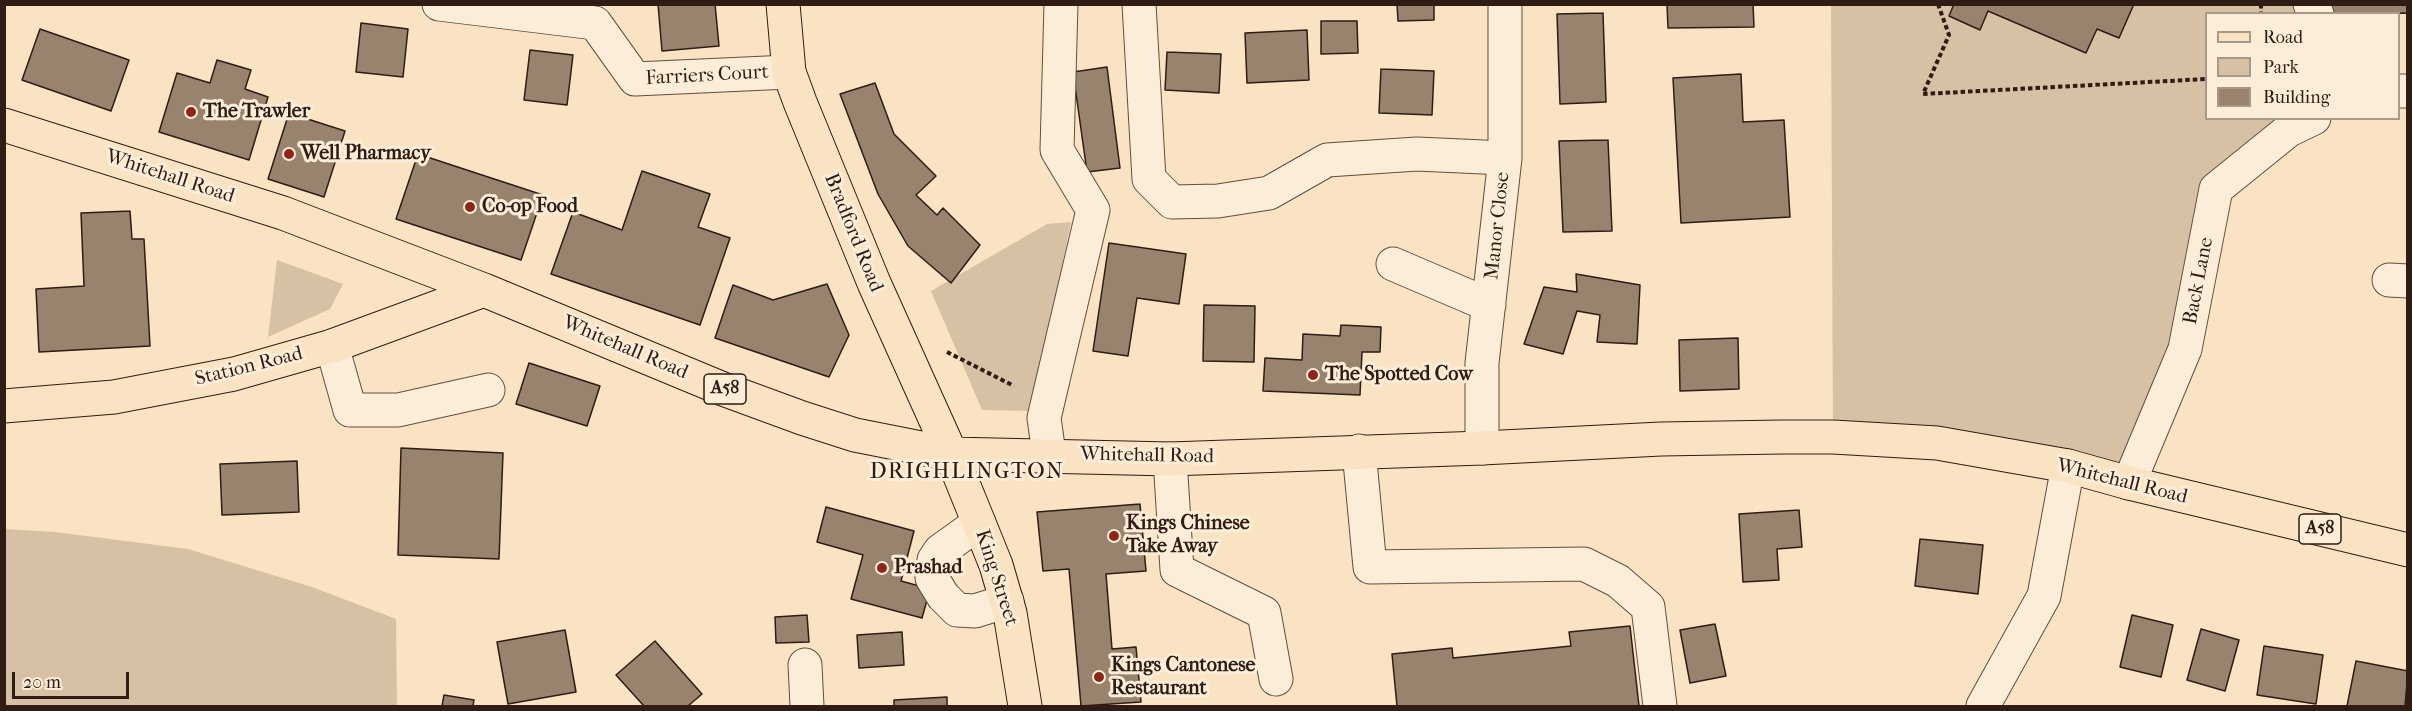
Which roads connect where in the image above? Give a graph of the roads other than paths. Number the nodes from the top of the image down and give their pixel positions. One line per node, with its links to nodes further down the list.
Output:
1 (439, 4): 6 (street, Farriers Court)
2 (783, 4): 7 (main road, Bradford Road)
3 (1061, 4): 20 (street)
4 (1139, 4): 10 (street)
5 (1505, 4): 10 (street, Manor Close)
6 (596, 14): 7 (street, Farriers Court)
7 (789, 72): 19 (main road, Bradford Road)
8 (2310, 120): 23 (street, Back Lane)
9 (4, 125): 12 (main road, Whitehall Road / A58)
10 (1505, 159): 13 (street, Manor Close)
11 (1393, 264): 13 (street)
12 (484, 290): 14 (main road, Station Road); 19 (main road, Whitehall Road / A58)
13 (1489, 305): 17 (street, Manor Close)
14 (332, 346): 15 (street); 16 (main road, Station Road)
15 (488, 390)
16 (4, 406)
17 (1482, 448): 18 (main road, Whitehall Road / A58); 22 (main road, Whitehall Road / A58)
18 (1359, 451): 21 (main road, Whitehall Road / A58); 31 (street)
19 (951, 454): 20 (main road, Whitehall Road / A58); 24 (main road, King Street)
20 (1048, 454): 21 (main road, Whitehall Road / A58)
21 (1170, 459): 28 (street)
22 (2068, 466): 23 (main road, Whitehall Road / A58); 32 (street)
23 (2129, 483): 25 (main road, Whitehall Road / A58)
24 (979, 523): 26 (main road, King Street); 26 (street)
25 (2408, 550)
26 (1007, 601): 30 (main road, King Street)
27 (805, 665): 29 (street)
28 (1276, 679)
29 (807, 706)
30 (1025, 706)
31 (1660, 706)
32 (1983, 706)

